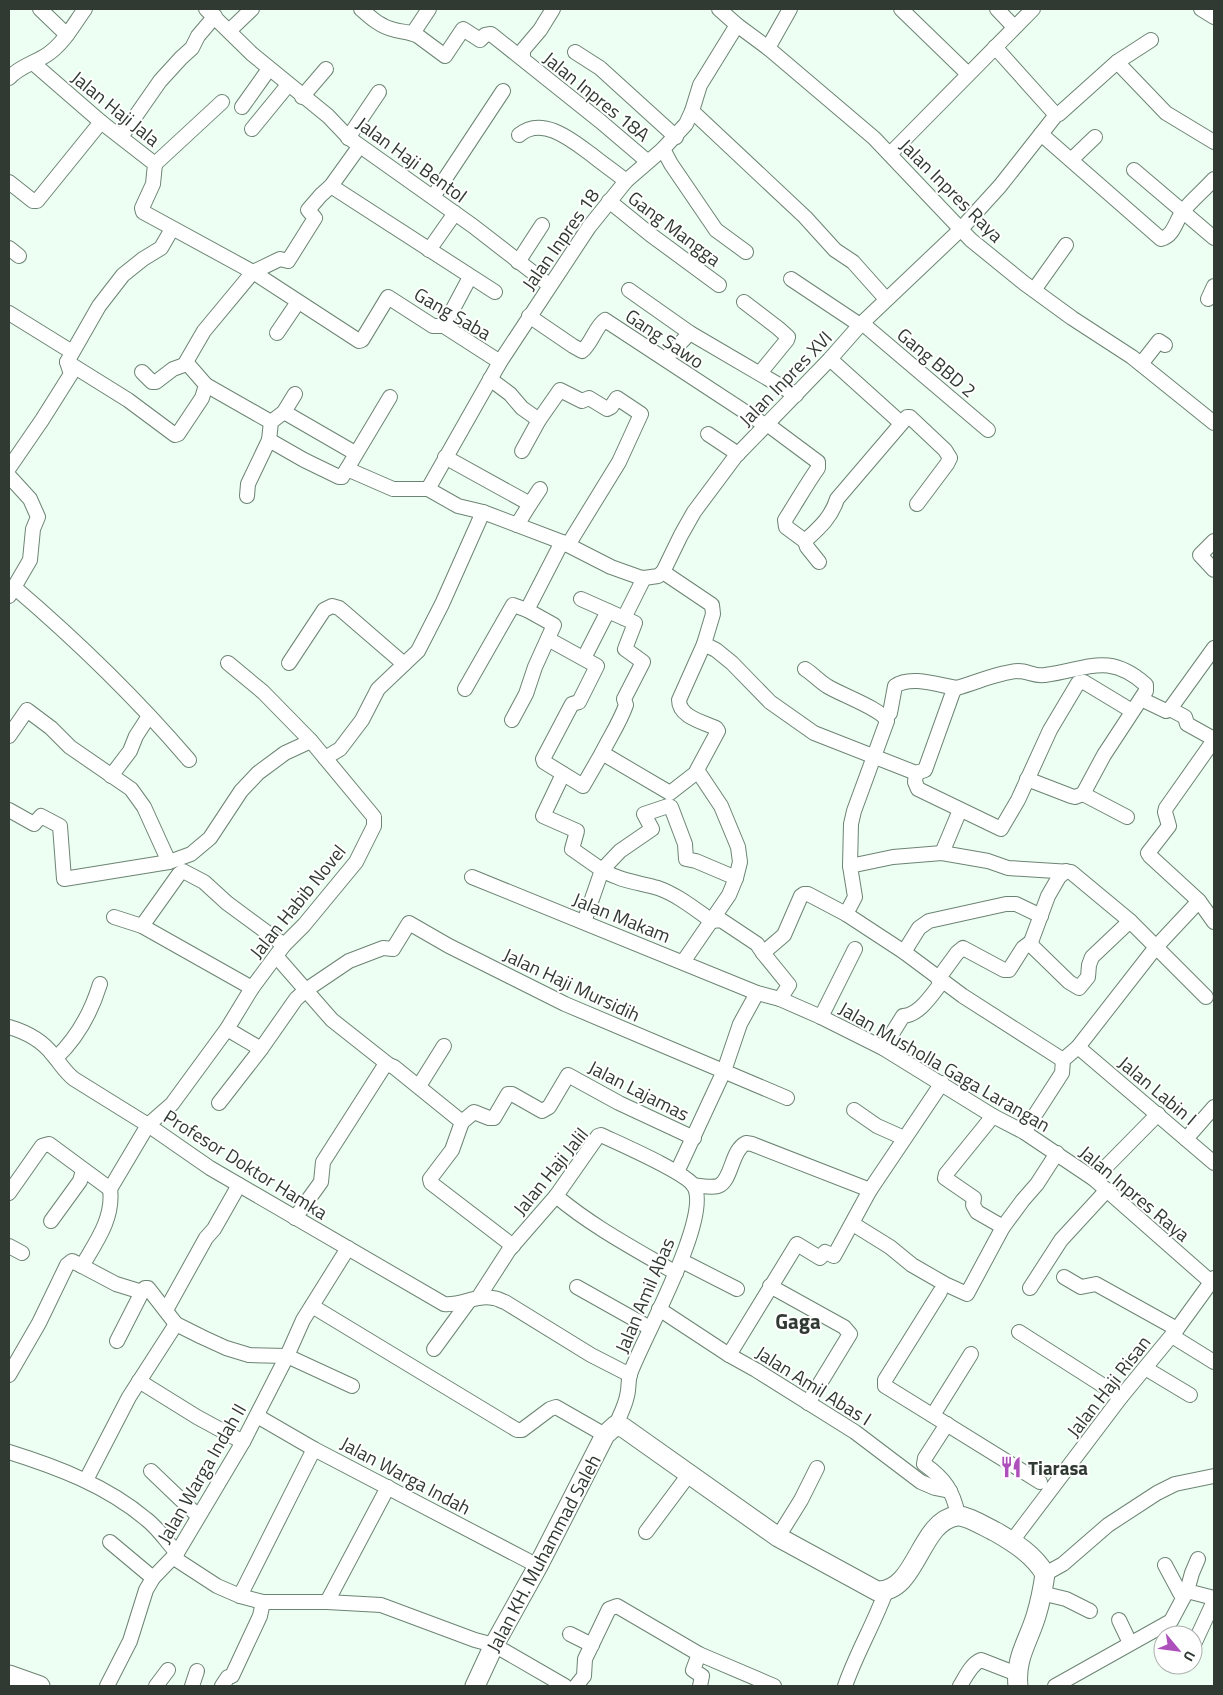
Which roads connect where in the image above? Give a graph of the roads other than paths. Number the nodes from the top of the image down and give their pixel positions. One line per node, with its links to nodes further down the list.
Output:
1 (40, 9): 19 (street)
2 (85, 9): 19 (street)
3 (252, 9): 17 (street)
4 (361, 9): 18 (street)
5 (429, 9): 18 (street)
6 (553, 9): 24 (street)
7 (719, 9): 15 (street, Jalan Inpres Raya)
8 (790, 9): 22 (street)
9 (901, 9): 29 (street)
10 (997, 9): 16 (street)
11 (1032, 9): 16 (street)
12 (1201, 9): 14 (street)
13 (210, 12): 17 (street, Jalan Haji Bentol); 43 (street)
14 (1214, 18)
15 (737, 25): 22 (street, Jalan Inpres Raya); 37 (street, Jalan Inpres 18)
16 (1014, 27): 21 (street)
17 (230, 31): 27 (street, Jalan Haji Bentol)
18 (413, 33): 24 (street, Jalan Inpres 18A)
19 (67, 35): 26 (street)
20 (1151, 40): 25 (street, Jalan Inpres XVI)
21 (995, 47): 29 (street); 38 (street)
22 (768, 48): 50 (street, Jalan Inpres Raya)
23 (575, 52): 44 (street)
24 (523, 58): 52 (street, Jalan Inpres 18A)
25 (1117, 62): 38 (street, Jalan Inpres XVI); 47 (street)
26 (33, 63): 30 (street); 39 (street, Jalan Haji Jala)
27 (269, 69): 31 (street, Jalan Haji Bentol); 36 (street)
28 (326, 69): 34 (street)
29 (968, 74): 50 (street)
30 (9, 78)
31 (288, 85): 34 (street, Jalan Haji Bentol); 40 (street)
32 (502, 91): 59 (street)
33 (379, 92): 46 (street)
34 (302, 97): 46 (street, Jalan Haji Bentol)
35 (222, 102): 53 (street)
36 (242, 107)
37 (692, 111): 44 (street, Jalan Inpres 18); 82 (street)
38 (1056, 115): 41 (street, Jalan Inpres XVI)
39 (101, 122): 43 (street, Jalan Haji Jala); 57 (street)
40 (252, 129)
41 (1041, 134): 51 (street); 65 (street, Jalan Inpres XVI)
42 (519, 135): 55 (street)
43 (121, 137): 53 (street, Jalan Haji Jala)
44 (676, 137): 49 (street, Jalan Inpres 18)
45 (1095, 137): 51 (street)
46 (348, 138): 48 (street, Jalan Haji Bentol)
47 (1214, 142)
48 (359, 147): 58 (street); 59 (street, Jalan Haji Bentol)
49 (663, 149): 52 (street, Jalan Inpres 18); 69 (street)
50 (890, 154): 65 (street, Jalan Inpres Raya)
51 (1071, 160): 61 (street)
52 (647, 161): 55 (street, Jalan Inpres 18)
53 (155, 164): 64 (street, Jalan Haji Jala)
54 (1134, 170): 61 (street)
55 (622, 178): 60 (street, Jalan Inpres 18)
56 (1214, 179): 61 (street)
57 (9, 182)
58 (332, 186): 68 (street); 71 (street)
59 (433, 198): 62 (street, Jalan Haji Bentol)
60 (609, 201): 74 (street, Jalan Inpres 18); 75 (street, Gang Mangga)
61 (1183, 212): 66 (street)
62 (455, 213): 68 (street); 70 (street, Jalan Haji Bentol)
63 (542, 225): 70 (street)
64 (172, 229): 71 (street, Jalan Haji Jala); 92 (street)
65 (960, 230): 78 (street, Jalan Inpres Raya); 82 (street, Jalan Inpres XVI)
66 (1214, 238)
67 (1066, 245): 78 (street)
68 (429, 250): 72 (street)
69 (746, 252)
70 (518, 262): 74 (street, Jalan Haji Bentol)
71 (253, 272): 83 (street, Jalan Haji Jala); 96 (street)
72 (470, 277): 79 (street); 88 (street)
73 (791, 279): 87 (street, Gang BBD 2)
74 (550, 285): 86 (street, Jalan Inpres 18)
75 (719, 285)
76 (1214, 286): 81 (street)
77 (628, 290): 89 (street)
78 (1034, 290): 97 (street, Jalan Inpres Raya)
79 (495, 292)
80 (387, 297): 83 (street, Jalan Haji Jala); 88 (street, Gang Saba)
81 (1208, 299)
82 (886, 300): 87 (street, Jalan Inpres XVI)
83 (298, 302): 90 (street)
84 (744, 302): 99 (street)
85 (9, 313): 92 (street)
86 (529, 316): 93 (street, Gang Sawo); 95 (street, Jalan Inpres 18)
87 (861, 324): 94 (street, Jalan Inpres XVI); 111 (street, Gang BBD 2)
88 (444, 326): 95 (street, Gang Saba)
89 (690, 332): 93 (street); 99 (street)
90 (276, 333)
91 (1165, 345): 97 (street)
92 (70, 357): 101 (street); 118 (street)
93 (665, 359): 110 (street, Gang Sawo)
94 (830, 359): 103 (street, Jalan Inpres XVI); 109 (street)
95 (500, 362): 100 (street, Jalan Inpres 18)
96 (187, 364): 98 (street); 101 (street)
97 (1141, 364): 106 (street, Jalan Inpres Raya)
98 (142, 372)
99 (760, 373): 103 (street)
100 (490, 379): 107 (street); 117 (street, Jalan Inpres 18)
101 (206, 385): 108 (street)
102 (295, 394): 105 (street)
103 (796, 395): 110 (street, Jalan Inpres XVI)
104 (390, 396): 115 (street)
105 (284, 412): 108 (street); 115 (street)
106 (1213, 418)
107 (539, 420): 114 (street); 130 (street)
108 (270, 422): 113 (street)
109 (901, 423): 125 (street); 128 (street)
110 (766, 424): 116 (street, Jalan Inpres XVI); 128 (street, Gang Sawo)
111 (988, 430)
112 (708, 434): 116 (street)
113 (269, 440): 119 (street); 123 (street)
114 (522, 451)
115 (355, 453): 119 (street)
116 (738, 454): 133 (street, Jalan Inpres XVI)
117 (445, 457): 121 (street, Jalan Inpres 18); 124 (street)
118 (9, 468)
119 (347, 469): 121 (street)
120 (9, 476): 135 (street)
121 (428, 489): 126 (street)
122 (540, 489): 124 (street)
123 (247, 496)
124 (530, 504): 127 (street)
125 (917, 504)
126 (483, 512): 127 (street); 146 (street)
127 (517, 525): 130 (street)
128 (805, 541): 131 (street)
129 (1214, 541): 132 (street)
130 (565, 543): 134 (street); 137 (street)
131 (819, 562)
132 (1214, 570)
133 (663, 572): 134 (street); 141 (street)
134 (644, 578): 139 (street)
135 (11, 592): 153 (street)
136 (581, 599): 138 (street)
137 (527, 610): 140 (street); 149 (street)
138 (608, 611): 139 (street); 143 (street)
139 (624, 618): 159 (street)
140 (548, 639): 143 (street); 155 (street)
141 (703, 645): 161 (street); 163 (street)
142 (1214, 648): 151 (street)
143 (584, 658): 165 (street)
144 (228, 663): 157 (street, Jalan Habib Novel)
145 (289, 663): 146 (street)
146 (404, 664): 160 (street)
147 (805, 669): 154 (street)
148 (956, 688): 150 (street); 154 (street); 164 (street)
149 (464, 689)
150 (1141, 699): 151 (street); 152 (street)
151 (1170, 709): 158 (street)
152 (1132, 711): 167 (street); 168 (street)
153 (149, 716): 162 (street); 166 (street)
154 (885, 718): 161 (street)
155 (512, 720)
156 (9, 736): 166 (street)
157 (311, 741): 160 (street, Jalan Habib Novel); 173 (street)
158 (1213, 745): 179 (street)
159 (602, 753): 163 (street); 165 (street)
160 (325, 758): 191 (street, Jalan Habib Novel)
161 (874, 758): 164 (street); 174 (street)
162 (189, 760)
163 (697, 772): 178 (street)
164 (916, 773): 170 (street)
165 (563, 774): 175 (street)
166 (111, 776): 173 (street)
167 (1027, 779): 168 (street); 170 (street)
168 (1083, 794): 171 (street)
169 (9, 810): 173 (street)
170 (960, 810): 172 (street)
171 (1127, 818)
172 (942, 853): 174 (street); 176 (street)
173 (169, 862)
174 (850, 866): 180 (street)
175 (602, 870): 178 (street); 183 (street); 184 (street)
176 (1066, 871): 181 (street); 185 (street)
177 (472, 877): 184 (street, Jalan Makam)
178 (736, 878): 183 (street)
179 (1198, 901): 186 (street); 189 (street)
180 (846, 914): 192 (street); 193 (street)
181 (1041, 916): 188 (street); 192 (street)
182 (114, 917): 187 (street)
183 (712, 921): 193 (street); 194 (street)
184 (584, 922): 194 (street, Jalan Makam)
185 (1130, 922): 188 (street); 189 (street)
186 (1214, 922)
187 (142, 926): 191 (street); 197 (street)
188 (1031, 942): 195 (street)
189 (1156, 947): 200 (street); 206 (street)
190 (855, 949): 202 (street)
191 (280, 951): 197 (street, Jalan Habib Novel); 198 (street)
192 (904, 952): 195 (street)
193 (763, 953): 201 (street)
194 (684, 962): 199 (street, Jalan Makam)
195 (940, 980): 207 (street); 210 (street)
196 (100, 984): 209 (street)
197 (252, 988): 204 (street, Jalan Habib Novel)
198 (306, 990): 208 (street); 211 (street); 212 (street, Jalan Haji Mursidih)
199 (757, 993): 201 (street, Jalan Musholla Gaga Larangan); 212 (street)
200 (1206, 996)
201 (780, 999): 202 (street, Jalan Musholla Gaga Larangan)
202 (821, 1017): 207 (street, Jalan Musholla Gaga Larangan)
203 (9, 1027): 209 (street, Profesor Doktor Hamka)
204 (227, 1030): 208 (street); 222 (street, Jalan Habib Novel)
205 (444, 1046): 214 (street)
206 (1078, 1047): 210 (street); 219 (street, Jalan Labin I)
207 (884, 1048): 213 (street, Jalan Musholla Gaga Larangan)
208 (261, 1049): 216 (street)
209 (56, 1058): 222 (street, Profesor Doktor Hamka)
210 (1064, 1060): 223 (street)
211 (387, 1065): 214 (street); 239 (street)
212 (724, 1071): 215 (street, Jalan Haji Mursidih); 224 (street)
213 (942, 1083): 220 (street, Jalan Musholla Gaga Larangan); 225 (street)
214 (419, 1086): 221 (street)
215 (787, 1098)
216 (219, 1103)
217 (1214, 1107): 226 (street)
218 (854, 1110): 225 (street)
219 (1158, 1114): 226 (street, Jalan Labin I); 231 (street)
220 (994, 1116): 223 (street, Jalan Musholla Gaga Larangan); 242 (street)
221 (462, 1122): 224 (street, Jalan Lajamas); 244 (street)
222 (148, 1125): 232 (street, Profesor Doktor Hamka); 234 (street, Jalan Habib Novel)
223 (1024, 1132): 227 (street, Jalan Musholla Gaga Larangan)
224 (694, 1138): 230 (street)
225 (904, 1138): 235 (street)
226 (1186, 1139): 228 (street, Jalan Labin I)
227 (1057, 1154): 231 (street, Jalan Inpres Raya); 242 (street)
228 (1214, 1163)
229 (83, 1170): 234 (street); 237 (street); 240 (street)
230 (677, 1172): 233 (street); 238 (street, Jalan Haji Jalil)
231 (1094, 1179): 236 (street, Jalan Inpres Raya)
232 (239, 1185): 239 (street, Profesor Doktor Hamka); 260 (street)
233 (693, 1185): 235 (street); 248 (street, Jalan Amil Abas)
234 (110, 1189): 247 (street)
235 (870, 1190): 241 (street)
236 (1107, 1190): 250 (street, Jalan Inpres Raya); 253 (street)
237 (9, 1192)
238 (556, 1196): 244 (street, Jalan Haji Jalil); 248 (street)
239 (295, 1218): 245 (street, Profesor Doktor Hamka)
240 (51, 1221)
241 (852, 1224): 242 (street); 251 (street)
242 (1003, 1227)
243 (9, 1246): 246 (street)
244 (513, 1246): 257 (street, Jalan Haji Jalil)
245 (348, 1248): 257 (street, Profesor Doktor Hamka); 258 (street, Jalan Warga Indah II)
246 (22, 1253)
247 (82, 1266): 255 (street); 272 (street)
248 (679, 1267): 254 (street); 259 (street, Jalan Amil Abas)
249 (1064, 1277): 264 (street)
250 (1213, 1280): 264 (street, Jalan Haji Risan)
251 (770, 1286): 267 (street); 278 (street)
252 (577, 1287): 262 (street)
253 (1030, 1288)
254 (737, 1289)
255 (142, 1292): 260 (street); 265 (street)
256 (940, 1292): 279 (street)
257 (473, 1299): 266 (street, Jalan Haji Jalil); 273 (street, Profesor Doktor Hamka)
258 (312, 1306): 269 (street, Jalan Warga Indah II); 282 (street)
259 (659, 1308): 262 (street, Jalan Amil Abas); 267 (street, Jalan Amil Abas I)
260 (166, 1310): 261 (street)
261 (176, 1324): 269 (street); 274 (street)
262 (650, 1328): 273 (street, Jalan Amil Abas)
263 (1018, 1332): 277 (street)
264 (1174, 1333): 270 (street); 271 (street, Jalan Haji Risan)
265 (117, 1341)
266 (434, 1349)
267 (728, 1354): 278 (street, Jalan Amil Abas I)
268 (970, 1354): 279 (street)
269 (287, 1356): 275 (street); 280 (street, Jalan Warga Indah II)
270 (1214, 1362)
271 (1145, 1368): 276 (street); 277 (street, Jalan Haji Risan)
272 (9, 1375)
273 (630, 1375): 282 (street, Jalan Amil Abas)
274 (139, 1381): 283 (street); 290 (street)
275 (352, 1386)
276 (1190, 1395)
277 (1121, 1397): 299 (street, Jalan Haji Risan)
278 (808, 1403): 293 (street, Jalan Amil Abas I)
279 (932, 1415): 281 (street)
280 (257, 1416): 283 (street, Jalan Warga Indah II); 284 (street, Jalan Warga Indah)
281 (947, 1424): 291 (street); 293 (street)
282 (611, 1430): 288 (street); 303 (street, Jalan KH. Muhammad Saleh)
283 (243, 1442): 295 (street, Jalan Warga Indah II)
284 (314, 1449): 292 (street, Jalan Warga Indah); 308 (street)
285 (9, 1452): 290 (street)
286 (817, 1468): 297 (street)
287 (151, 1472): 295 (street)
288 (690, 1473): 296 (street); 297 (street)
289 (1214, 1476): 305 (street)
290 (86, 1480): 300 (street)
291 (1040, 1482)
292 (388, 1487): 303 (street, Jalan Warga Indah); 311 (street)
293 (950, 1491): 294 (street)
294 (958, 1515): 299 (street); 306 (street)
295 (198, 1516): 300 (street, Jalan Warga Indah II)
296 (646, 1532)
297 (778, 1536): 306 (street)
298 (110, 1542): 304 (street)
299 (1012, 1542): 305 (street)
300 (175, 1555): 304 (street, Jalan Warga Indah II); 308 (street)
301 (1198, 1559): 307 (street)
302 (1165, 1565): 307 (street)
303 (538, 1566): 317 (street, Jalan KH. Muhammad Saleh)
304 (153, 1578): 325 (street, Jalan Warga Indah II)
305 (1043, 1583): 312 (street); 323 (street)
306 (886, 1591): 334 (street)
307 (1187, 1591): 309 (street); 316 (street)
308 (240, 1596): 310 (street)
309 (1214, 1600): 314 (street)
310 (263, 1602): 311 (street); 328 (street)
311 (327, 1602): 317 (street)
312 (1090, 1611)
313 (1119, 1620): 316 (street)
314 (1203, 1625)
315 (570, 1634): 318 (street)
316 (1130, 1643): 336 (street)
317 (494, 1645): 329 (street, Jalan KH. Muhammad Saleh); 330 (street)
318 (592, 1645): 319 (street); 331 (street)
319 (700, 1654): 332 (street); 333 (street)
320 (168, 1670): 326 (street)
321 (197, 1671): 327 (street)
322 (9, 1675): 324 (street)
323 (1018, 1680): 335 (street)
324 (40, 1686)
325 (107, 1686)
326 (156, 1686)
327 (192, 1686)
328 (222, 1686)
329 (475, 1686)
330 (565, 1686)
331 (576, 1686)
332 (700, 1686)
333 (774, 1686)
334 (845, 1686)
335 (960, 1686)
336 (1055, 1686)

